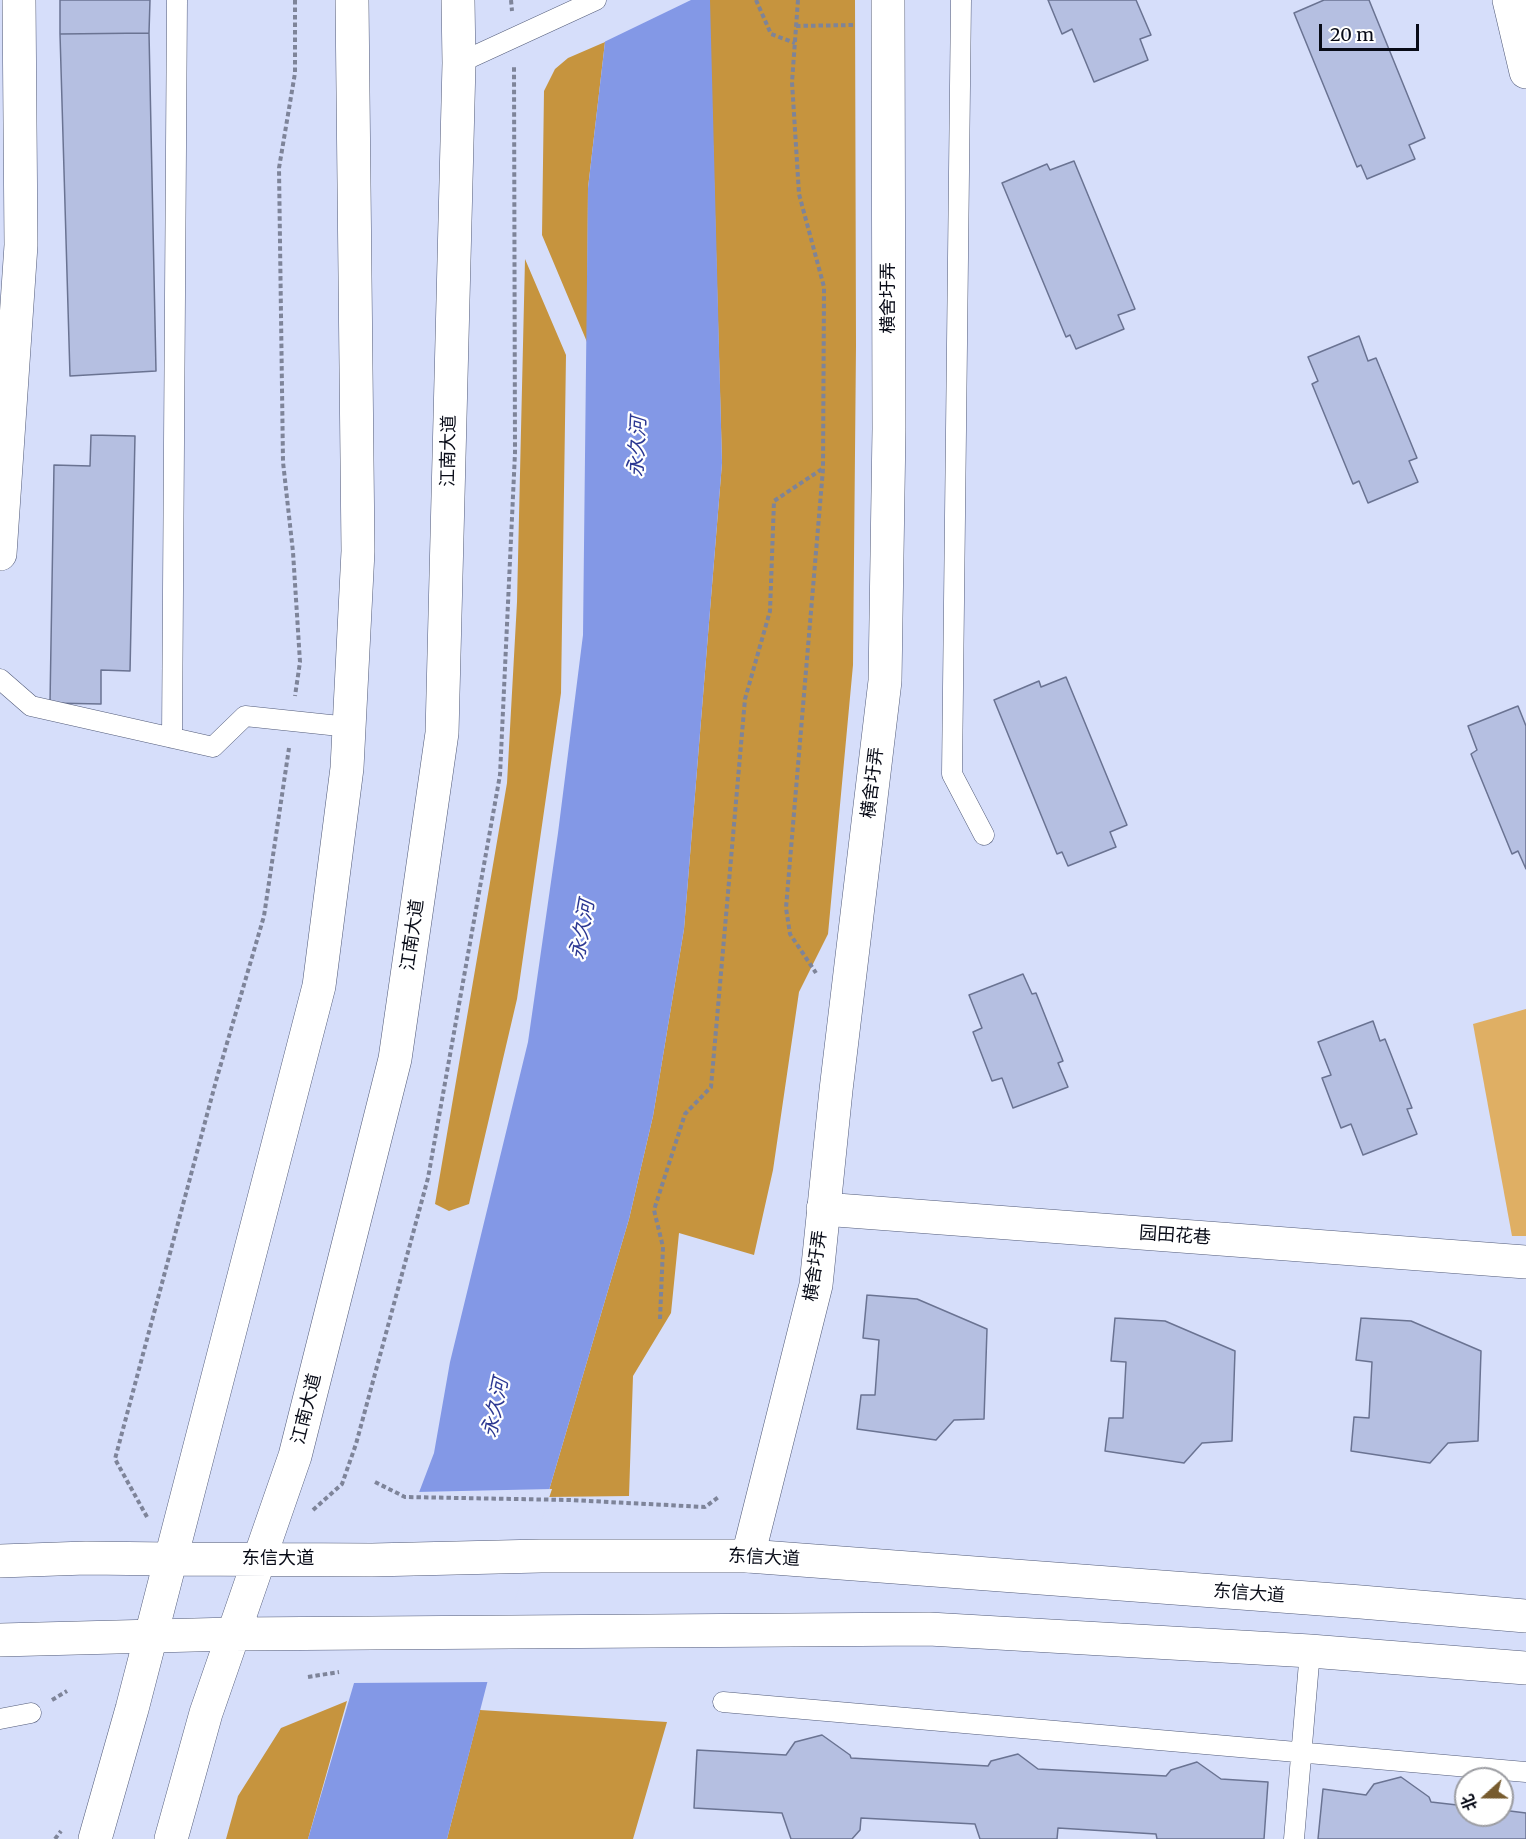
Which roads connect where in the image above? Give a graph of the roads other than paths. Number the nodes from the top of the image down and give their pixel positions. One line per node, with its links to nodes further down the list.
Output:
1 (19, 0): 11 (main road)
2 (177, 0): 14 (lane)
3 (352, 0): 13 (main road)
4 (458, 0): 9 (main road, 江南大道)
5 (596, 0): 9 (lane)
6 (888, 0): 16 (main road, 横舍圩弄)
7 (961, 0): 15 (lane)
8 (1509, 0): 10 (main road)
9 (459, 63): 20 (main road, 江南大道)
10 (1526, 72)
11 (0, 554)
12 (0, 679): 14 (lane)
13 (349, 727): 14 (lane); 19 (main road)
14 (172, 738)
15 (984, 835)
16 (824, 1209): 17 (main road, 园田花巷); 18 (main road, 横舍圩弄)
17 (1526, 1262)
18 (748, 1556): 20 (main road, 东信大道); 22 (main road, 东信大道)
19 (170, 1559): 20 (main road, 东信大道); 21 (main road, 东信大道); 24 (main road)
20 (260, 1559): 23 (main road, 江南大道)
21 (0, 1561)
22 (1526, 1616)
23 (233, 1634): 24 (main road); 26 (main road); 34 (main road, 江南大道)
24 (151, 1635): 25 (main road); 33 (main road)
25 (0, 1640)
26 (1310, 1651): 27 (main road); 31 (lane)
27 (1526, 1668)
28 (723, 1702): 31 (lane)
29 (31, 1713): 30 (lane)
30 (0, 1719)
31 (1301, 1752): 32 (lane); 35 (lane)
32 (1526, 1772)
33 (95, 1839)
34 (171, 1839)
35 (1293, 1839)

